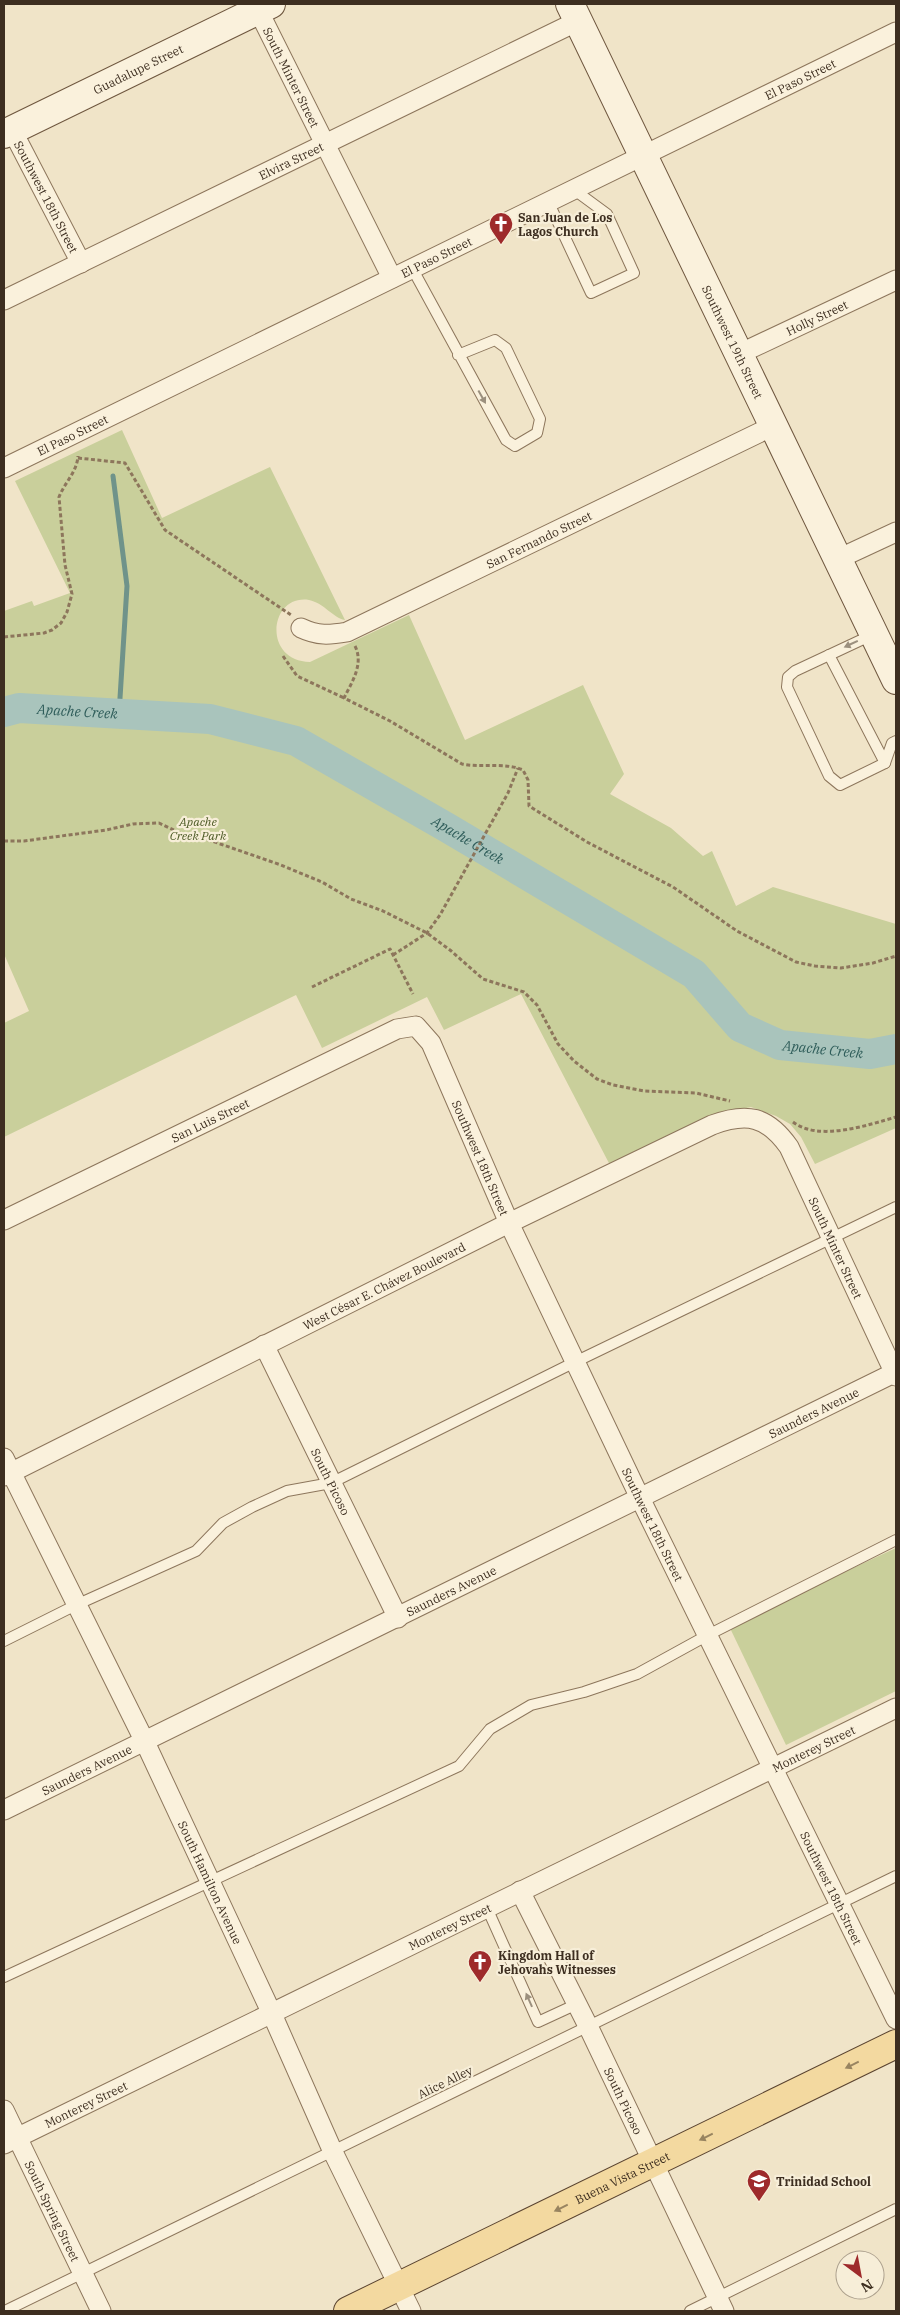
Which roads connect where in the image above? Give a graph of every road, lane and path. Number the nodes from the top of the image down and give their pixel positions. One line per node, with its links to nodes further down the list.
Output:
1 (256, 8): 4 (street, Guadalupe Street); 5 (street, South Minter Street)
2 (574, 12): 5 (street, Elvira Street); 6 (street, Southwest 19th Street)
3 (896, 32): 6 (street, El Paso Street)
4 (8, 132): 9 (street, Southwest 18th Street)
5 (326, 143): 9 (street, Elvira Street); 11 (street, South Minter Street)
6 (642, 155): 7 (street, El Paso Street); 14 (street, Southwest 19th Street)
7 (573, 189): 8 (street, El Paso Street); 8 (lane)
8 (548, 201): 10 (street, El Paso Street)
9 (80, 263): 13 (street, Elvira Street)
10 (412, 268): 11 (street, El Paso Street); 15 (lane)
11 (392, 278): 17 (street, El Paso Street)
12 (896, 280): 14 (street, Holly Street)
13 (4, 300)
14 (739, 354): 16 (street, Southwest 19th Street)
15 (458, 355): 15 (lane, one-way to 15)
16 (773, 426): 21 (street, Southwest 19th Street); 22 (street, San Fernando Street)
17 (76, 433): 18 (path); 19 (street, El Paso Street)
18 (78, 458): 22 (path); 24 (path)
19 (4, 468)
20 (896, 532): 21 (street)
21 (838, 559): 23 (street, Southwest 19th Street)
22 (301, 628)
23 (874, 634): 26 (lane, one-way to 26); 28 (street, Southwest 19th Street)
24 (4, 638)
25 (354, 644): 29 (path)
26 (829, 655): 31 (lane); 31 (lane)
27 (283, 656): 29 (path)
28 (896, 680)
29 (344, 698): 32 (path)
30 (896, 741): 31 (lane)
31 (884, 763)
32 (518, 768): 34 (path); 36 (path)
33 (4, 841): 34 (path)
34 (426, 933): 35 (path); 40 (path)
35 (393, 955): 37 (path); 38 (path)
36 (896, 956)
37 (312, 986)
38 (413, 994)
39 (416, 1026): 45 (street, San Luis Street); 46 (street, Southwest 18th Street)
40 (732, 1101)
41 (896, 1117): 42 (path)
42 (790, 1120)
43 (768, 1124): 46 (street, West César E. Chávez Boulevard); 47 (street, South Minter Street)
44 (896, 1207): 47 (lane)
45 (4, 1220)
46 (509, 1223): 48 (street, West César E. Chávez Boulevard); 49 (street, Southwest 18th Street)
47 (832, 1239): 49 (lane); 50 (street, South Minter Street)
48 (264, 1345): 51 (street, West César E. Chávez Boulevard); 52 (street, South Picoso)
49 (576, 1362): 52 (lane); 53 (street, Southwest 18th Street)
50 (896, 1373): 53 (street, Saunders Avenue)
51 (6, 1469): 55 (street, South Hamilton Avenue)
52 (332, 1483): 55 (lane); 56 (street, South Picoso)
53 (640, 1498): 56 (street, Saunders Avenue); 57 (street, Southwest 18th Street)
54 (896, 1540): 57 (lane)
55 (76, 1605): 58 (lane); 60 (street, South Hamilton Avenue)
56 (398, 1618): 60 (street, Saunders Avenue)
57 (708, 1635): 61 (street, Southwest 18th Street); 64 (lane)
58 (4, 1640)
59 (896, 1708): 61 (street, Monterey Street)
60 (144, 1742): 62 (street, Saunders Avenue); 64 (street, South Hamilton Avenue)
61 (774, 1768): 65 (street, Monterey Street); 66 (street, Southwest 18th Street)
62 (4, 1810)
63 (896, 1876): 66 (lane, Alice Alley)
64 (209, 1881): 68 (lane); 70 (street, South Hamilton Avenue)
65 (520, 1891): 67 (street, Monterey Street); 69 (street, South Picoso)
66 (840, 1903): 71 (street, Southwest 18th Street); 72 (lane, Alice Alley)
67 (487, 1908): 69 (lane, one-way to 67); 70 (street, Monterey Street)
68 (4, 1977)
69 (577, 2004): 72 (street, South Picoso)
70 (272, 2014): 75 (street, Monterey Street); 76 (street, South Hamilton Avenue)
71 (896, 2019)
72 (588, 2026): 76 (lane, Alice Alley); 77 (street, South Picoso)
73 (896, 2044): 77 (main road, Buena Vista Street, one-way to 77)
74 (4, 2110): 75 (street, South Spring Street)
75 (10, 2140): 79 (street, South Spring Street)
76 (333, 2152): 79 (lane, Alice Alley); 80 (street, South Hamilton Avenue)
77 (654, 2162): 80 (main road, Buena Vista Street, one-way to 80); 81 (street, South Picoso)
78 (896, 2210): 81 (lane)
79 (83, 2273): 82 (lane, Alice Alley); 83 (street, South Spring Street)
80 (400, 2286): 84 (main road, Buena Vista Street); 85 (street, South Hamilton Avenue)
81 (721, 2305): 86 (lane)
82 (5, 2311)
83 (102, 2311)
84 (348, 2311)
85 (411, 2311)
86 (690, 2311)

